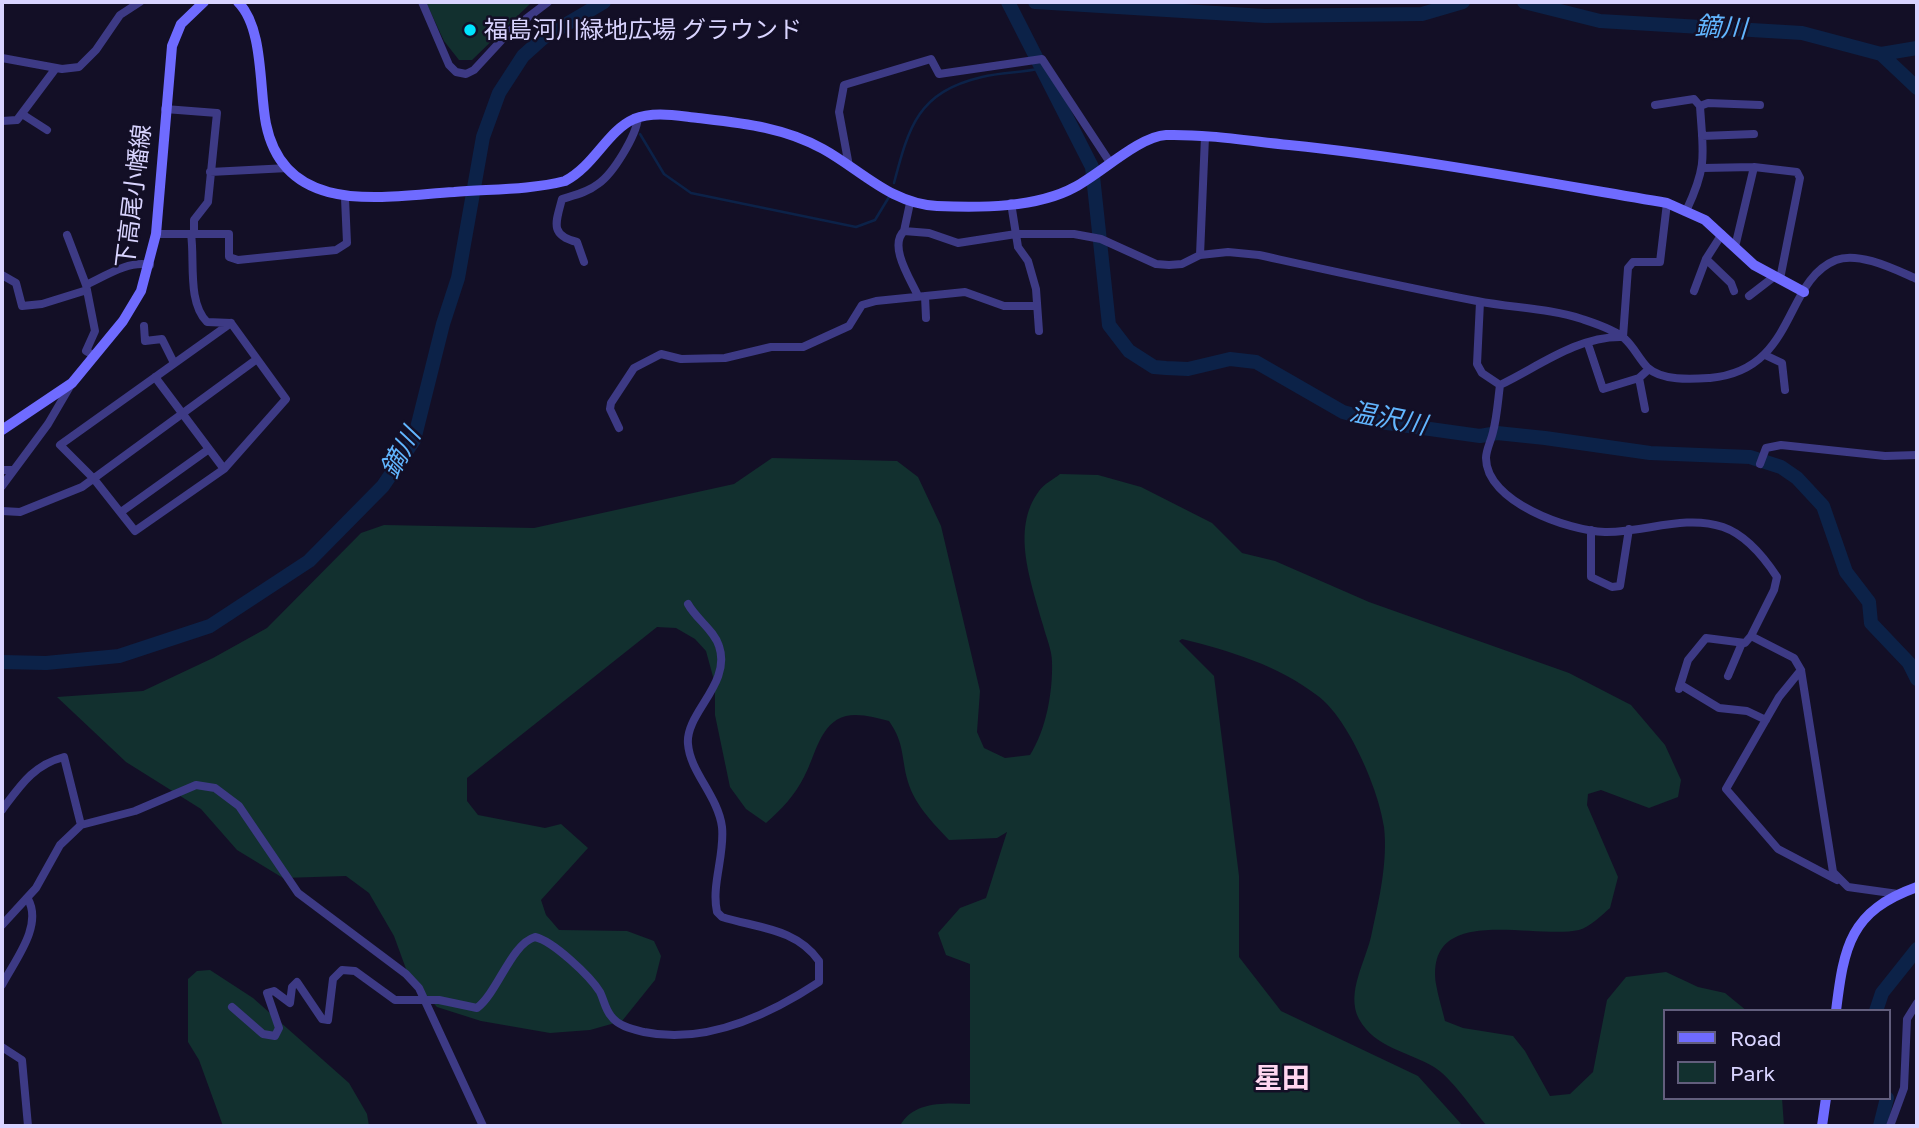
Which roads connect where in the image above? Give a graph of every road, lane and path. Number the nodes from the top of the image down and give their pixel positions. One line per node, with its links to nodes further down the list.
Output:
1 (140, 2): 7 (street)
2 (204, 2): 11 (street, 下高尾小幡線)
3 (237, 2): 22 (street)
4 (422, 2): 5 (street)
5 (548, 2)
6 (2, 58): 7 (street)
7 (56, 68): 12 (street)
8 (1655, 105): 10 (street)
9 (1760, 105): 10 (street)
10 (1700, 106): 17 (street)
11 (165, 109): 24 (street); 31 (street, 下高尾小幡線)
12 (22, 114): 14 (street); 15 (street)
13 (638, 118): 20 (street); 25 (street); 39 (street)
14 (2, 121)
15 (47, 130)
16 (1754, 134): 17 (street)
17 (1702, 136): 23 (street)
18 (1205, 137): 19 (street); 28 (street); 37 (street)
19 (1111, 164): 20 (street); 27 (street)
20 (849, 166): 26 (street)
21 (1754, 167): 23 (street); 36 (street); 42 (street)
22 (288, 168): 24 (street); 25 (street)
23 (1703, 168): 29 (street)
24 (210, 172): 32 (street)
25 (345, 198): 32 (street)
26 (910, 203): 27 (street); 30 (street)
27 (1011, 203): 33 (street)
28 (1667, 203): 29 (street); 56 (street)
29 (1687, 209): 34 (street)
30 (904, 231): 33 (street); 48 (street)
31 (156, 234): 32 (street); 40 (street, 下高尾小幡線)
32 (193, 234): 53 (street)
33 (1016, 234): 37 (street); 51 (street)
34 (1723, 234): 36 (street); 38 (street)
35 (67, 235): 44 (street)
36 (1735, 247): 42 (street)
37 (1200, 255): 50 (street)
38 (1706, 259): 45 (street); 46 (street)
39 (584, 262)
40 (150, 265): 44 (street); 59 (street, 下高尾小幡線)
41 (2, 275): 44 (street)
42 (1777, 277): 47 (street); 49 (street)
43 (1917, 279): 47 (street)
44 (87, 287): 59 (street)
45 (1734, 290)
46 (1694, 292)
47 (1804, 292): 58 (street)
48 (921, 296): 51 (street); 52 (street); 70 (street)
49 (1749, 296)
50 (1480, 302): 56 (street); 66 (street)
51 (1037, 306): 55 (street)
52 (926, 318)
53 (231, 323): 60 (street); 61 (street)
54 (144, 326): 61 (street)
55 (1039, 331)
56 (1623, 337): 57 (street); 62 (street)
57 (1588, 344): 64 (street); 66 (street)
58 (1765, 355): 62 (street); 67 (street)
59 (95, 356): 65 (street, 下高尾小幡線)
60 (257, 359): 69 (street); 75 (street)
61 (174, 363): 63 (street)
62 (1649, 369): 64 (street)
63 (155, 377): 69 (street); 78 (street)
64 (1639, 378): 68 (street)
65 (72, 383): 71 (street, 下高尾小幡線); 77 (street)
66 (1500, 384): 83 (street)
67 (1785, 390)
68 (1645, 409)
69 (182, 414): 72 (street); 78 (street)
70 (619, 428)
71 (2, 430)
72 (209, 449): 75 (street); 81 (street)
73 (1917, 455): 74 (street)
74 (1760, 464)
75 (224, 468): 81 (street)
76 (2, 470): 77 (street)
77 (13, 470): 79 (street)
78 (94, 479): 80 (street); 81 (street)
79 (2, 486)
80 (2, 512)
81 (121, 512)
82 (1629, 529): 83 (street); 83 (street); 85 (street)
83 (1591, 530)
84 (688, 604): 99 (street)
85 (1751, 636): 86 (street); 87 (street)
86 (1742, 643): 88 (street); 89 (street)
87 (1801, 670): 89 (street); 92 (street)
88 (1728, 676)
89 (1766, 720): 92 (street)
90 (2, 810): 91 (street)
91 (81, 825): 96 (street); 99 (street)
92 (1838, 880): 94 (street)
93 (1917, 887): 94 (street)
94 (1900, 894): 95 (street); 102 (street)
95 (1917, 895)
96 (27, 899): 97 (street); 98 (street)
97 (2, 925)
98 (2, 985)
99 (426, 1002): 101 (street); 107 (street)
100 (1917, 1003): 109 (street)
101 (232, 1007)
102 (1836, 1009)
103 (2, 1040): 104 (street)
104 (5, 1049): 106 (street)
105 (1826, 1100): 108 (street)
106 (28, 1126)
107 (483, 1126)
108 (1822, 1126)
109 (1890, 1126)

